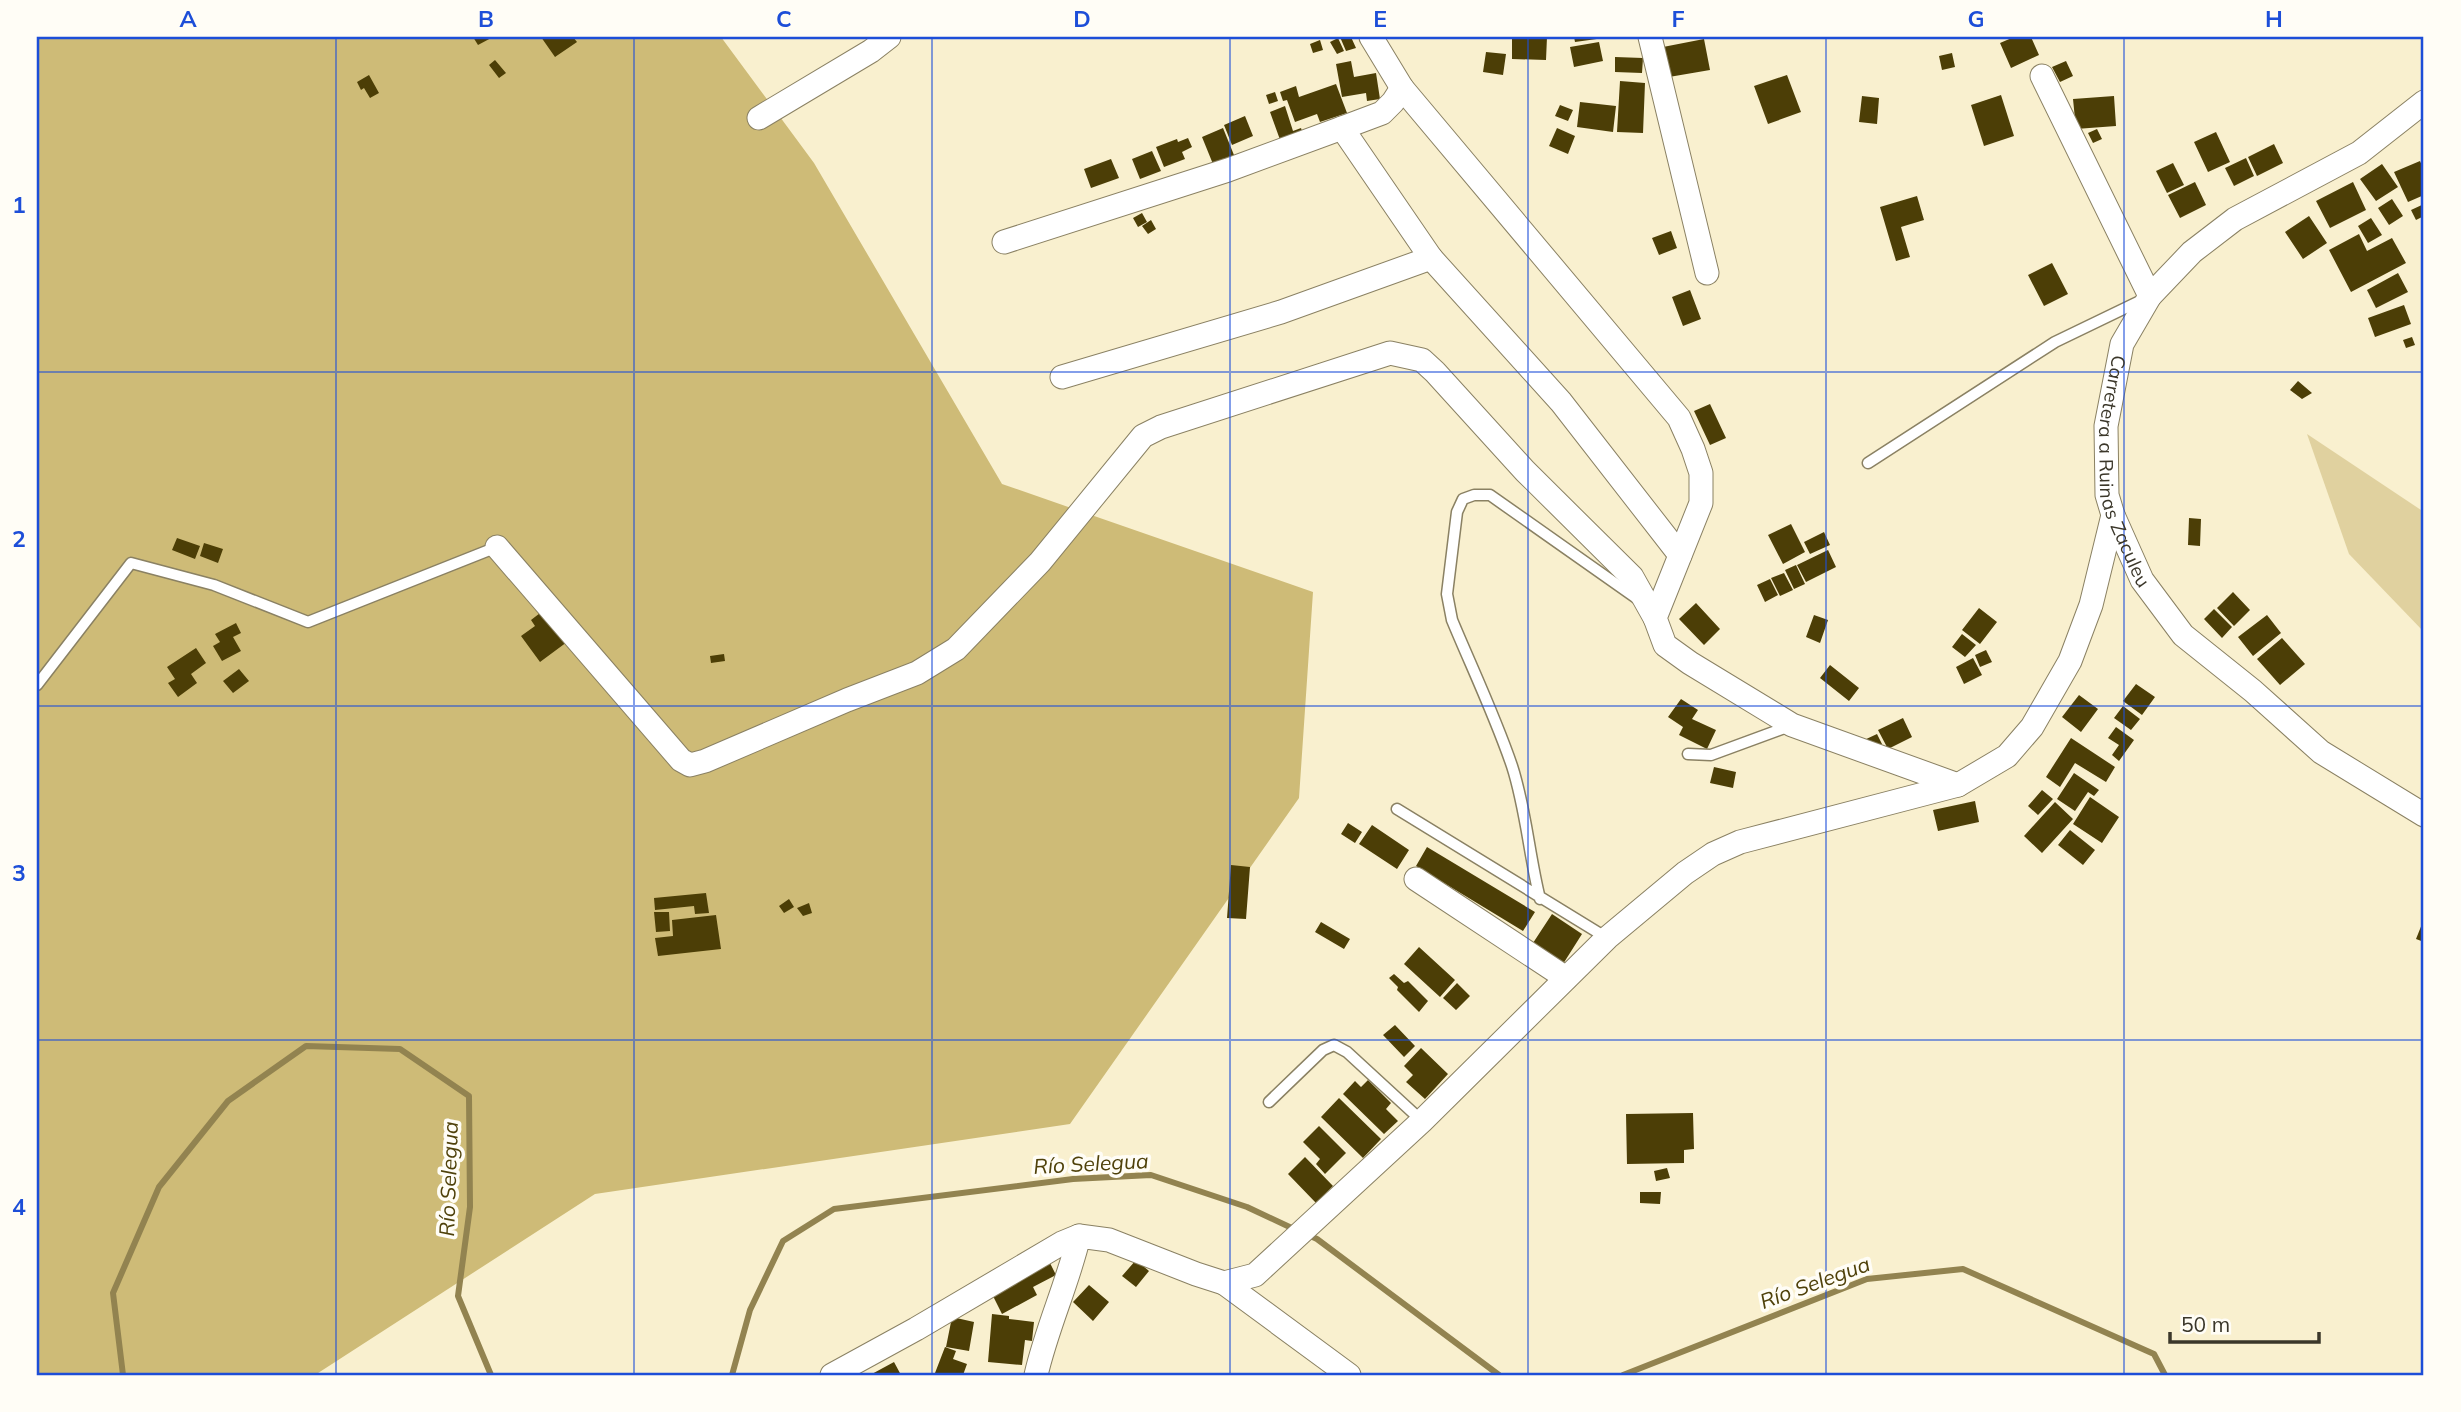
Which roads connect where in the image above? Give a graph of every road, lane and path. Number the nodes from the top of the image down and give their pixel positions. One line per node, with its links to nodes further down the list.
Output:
1 (889, 37): 7 (street)
2 (1371, 37): 5 (street)
3 (1650, 37): 11 (street)
4 (2042, 76): 12 (street)
5 (1402, 88): 8 (street); 17 (street)
6 (2424, 102): 12 (street, Carretera a Ruinas Zaculeu)
7 (759, 118)
8 (1342, 128): 9 (street); 10 (street)
9 (1004, 242)
10 (1431, 258): 13 (street); 17 (street)
11 (1707, 273)
12 (2150, 296): 14 (lane); 15 (street, Carretera a Ruinas Zaculeu)
13 (1062, 377)
14 (1868, 463)
15 (2113, 514): 22 (street); 24 (street, Carretera a Ruinas Zaculeu)
16 (497, 547): 18 (street); 19 (lane)
17 (1680, 555): 18 (street)
18 (1651, 611): 20 (street); 26 (lane)
19 (37, 685)
20 (1792, 725): 21 (lane); 22 (street)
21 (1688, 754)
22 (1958, 785): 27 (street)
23 (1397, 809): 26 (lane)
24 (2424, 815)
25 (1416, 879): 28 (street)
26 (1541, 899): 27 (lane)
27 (1607, 938): 28 (street)
28 (1566, 978): 30 (street)
29 (1269, 1102): 30 (lane)
30 (1422, 1121): 32 (street)
31 (1079, 1236): 32 (street); 33 (street); 34 (street)
32 (1224, 1283): 35 (street)
33 (832, 1375)
34 (1036, 1375)
35 (1349, 1375)

